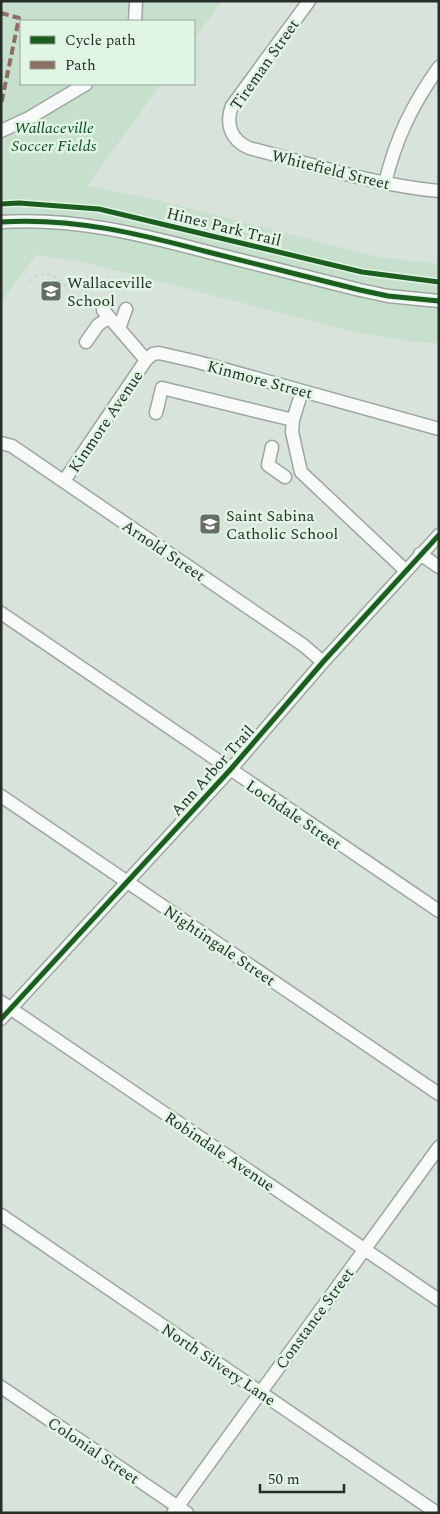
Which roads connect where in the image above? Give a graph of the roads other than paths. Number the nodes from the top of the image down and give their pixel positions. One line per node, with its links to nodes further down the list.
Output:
1 (136, 1): 3 (street)
2 (309, 1): 6 (street, Tireman Street)
3 (135, 20)
4 (439, 67): 8 (street)
5 (84, 85): 7 (street)
6 (230, 130): 8 (street, Whitefield Street)
7 (1, 131)
8 (384, 183): 9 (street, Whitefield Street)
9 (439, 190)
10 (1, 222): 11 (street)
11 (439, 301)
12 (126, 309): 13 (street)
13 (119, 328): 14 (street); 15 (street)
14 (86, 342)
15 (146, 360): 16 (street, Kinmore Street); 23 (street, Kinmore Avenue)
16 (302, 391): 18 (street); 19 (street, Kinmore Street)
17 (156, 413): 18 (street)
18 (293, 420): 27 (street)
19 (439, 428)
20 (1, 444): 23 (street, Arnold Street)
21 (272, 447): 22 (street)
22 (285, 477)
23 (64, 482): 29 (street, Arnold Street)
24 (439, 535): 25 (street, Ann Arbor Trail)
25 (420, 554): 26 (street); 27 (street, Ann Arbor Trail)
26 (439, 567)
27 (406, 570): 29 (street, Ann Arbor Trail)
28 (1, 613): 30 (street, Lochdale Street)
29 (323, 662): 30 (street, Ann Arbor Trail)
30 (230, 770): 32 (street, Ann Arbor Trail); 33 (street, Lochdale Street)
31 (1, 796): 32 (street, Nightingale Street)
32 (126, 881): 34 (street, Ann Arbor Trail); 36 (street, Nightingale Street)
33 (439, 911)
34 (6, 1005): 35 (street, Ann Arbor Trail); 39 (street, Robindale Avenue)
35 (1, 1019)
36 (439, 1094)
37 (439, 1147): 39 (street, Constance Street)
38 (1, 1215): 42 (street, North Silvery Lane)
39 (364, 1249): 40 (street, Robindale Avenue); 42 (street, Constance Street)
40 (439, 1300)
41 (1, 1387): 43 (street, Colonial Street)
42 (260, 1392): 43 (street, Constance Street); 44 (street, North Silvery Lane)
43 (179, 1511)
44 (437, 1513)

